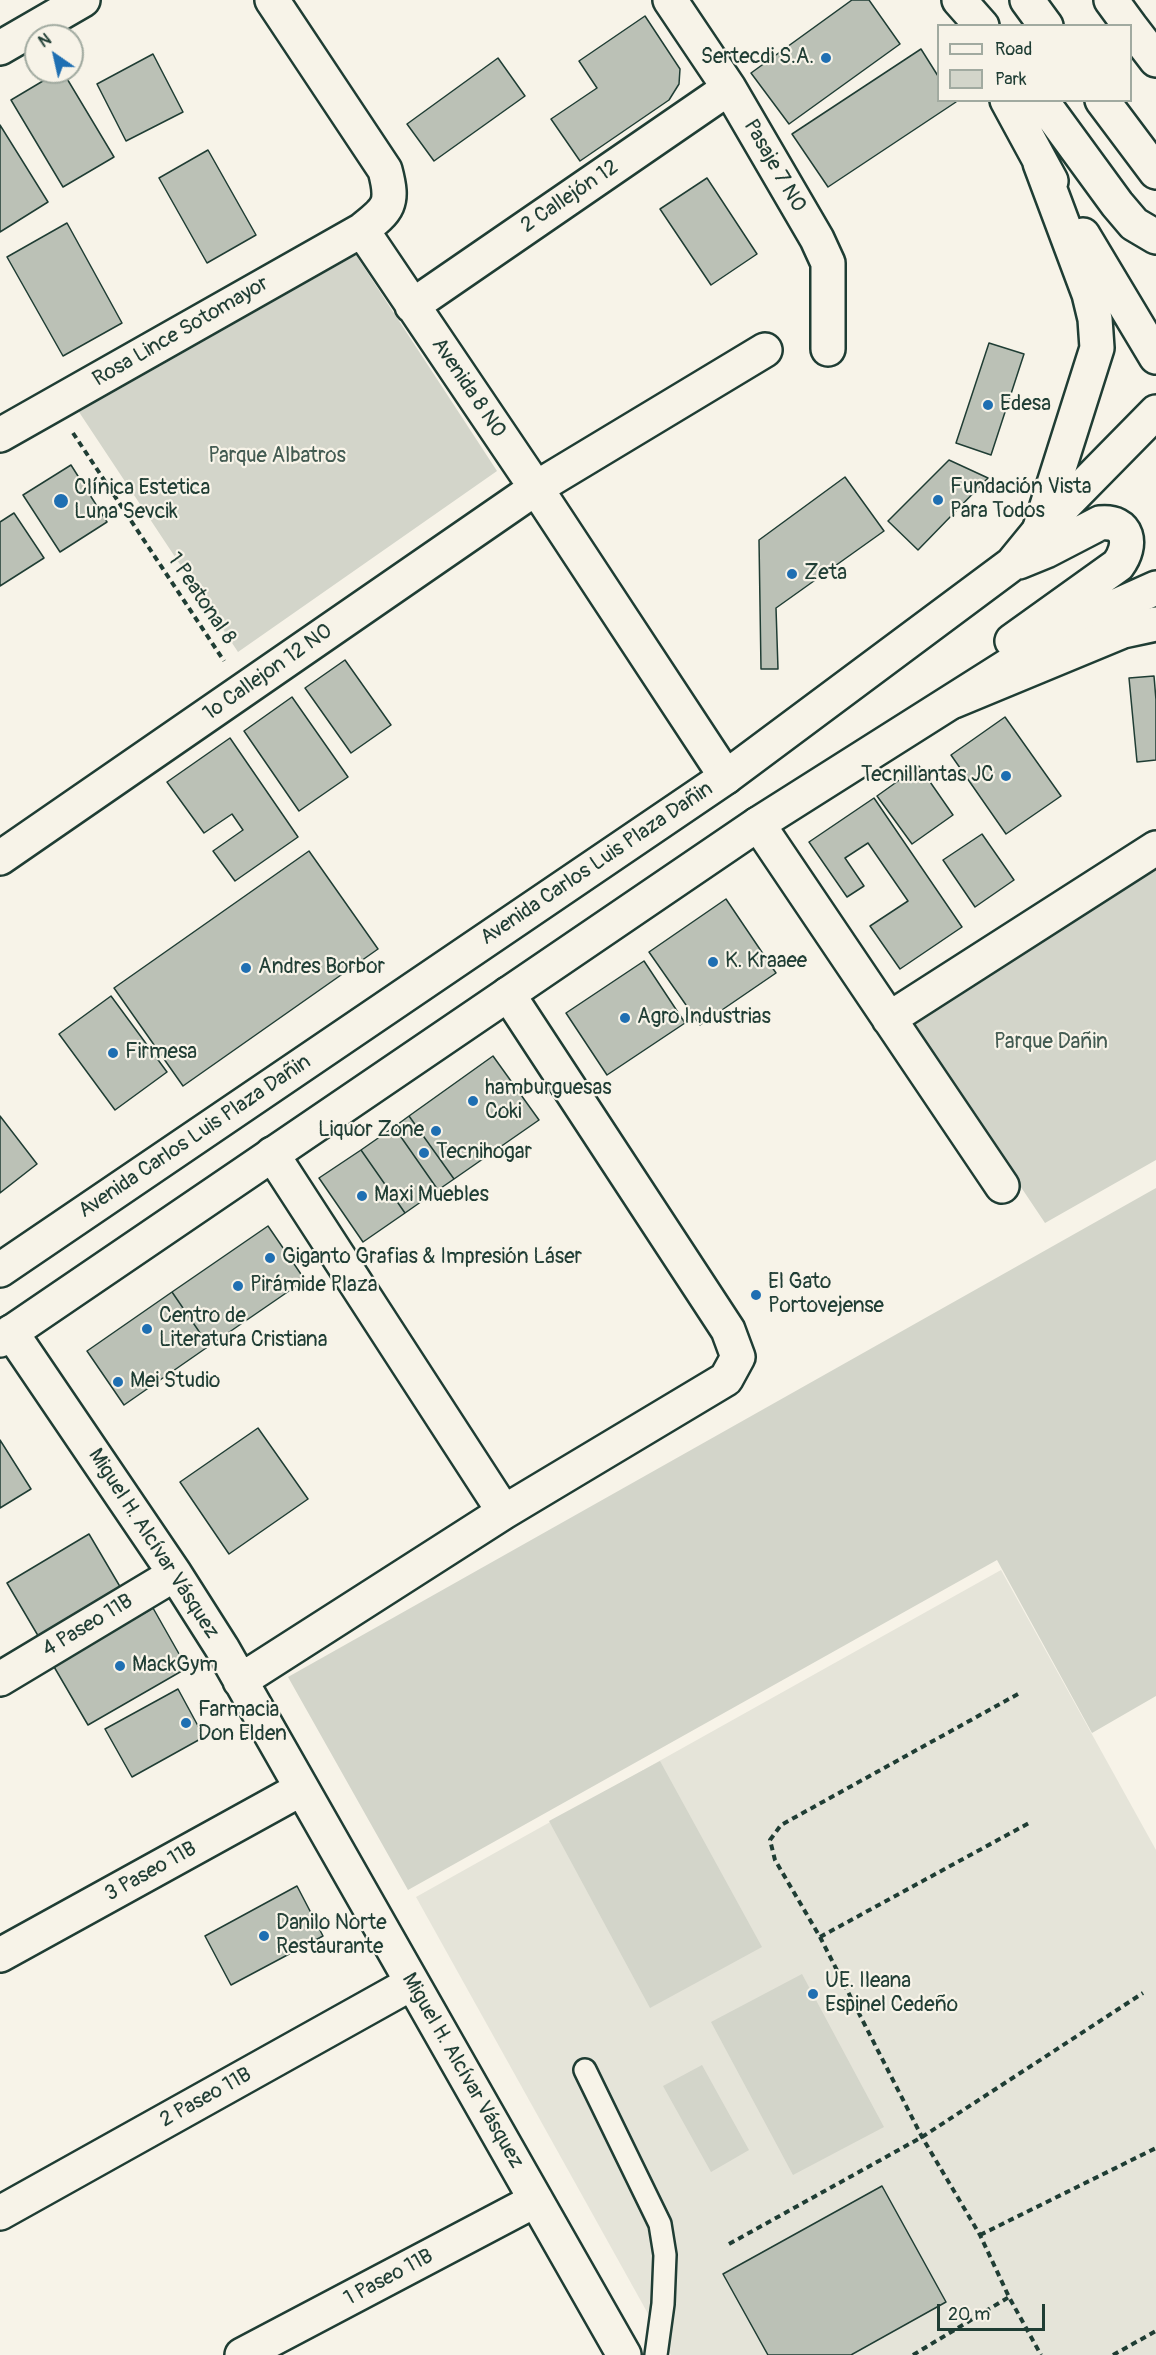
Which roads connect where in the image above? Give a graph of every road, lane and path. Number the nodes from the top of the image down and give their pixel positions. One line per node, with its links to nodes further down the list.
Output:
1 (83, 0): 12 (street)
2 (272, 0): 20 (street)
3 (670, 0): 14 (street, Pasaje 7 NO)
4 (957, 0): 7 (street); 8 (street)
5 (1027, 0): 9 (street)
6 (1111, 0): 10 (street)
7 (967, 24)
8 (980, 24)
9 (1045, 24)
10 (1129, 24)
11 (1132, 29): 13 (street)
12 (0, 48)
13 (1156, 60)
14 (729, 88): 22 (street, 2 Callejón 12); 23 (street, Pasaje 7 NO)
15 (1008, 102): 18 (street)
16 (1042, 102): 21 (street)
17 (1104, 102): 19 (street)
18 (1040, 164): 25 (street); 30 (street)
19 (1156, 172)
20 (362, 230): 22 (street, Avenida 8 NO); 26 (street, Rosa Lince Sotomayor)
21 (1156, 237)
22 (412, 306): 29 (street, Avenida 8 NO)
23 (828, 349)
24 (765, 350): 29 (street)
25 (1156, 357)
26 (54, 404): 28 (street, Rosa Lince Sotomayor); 34 (path, 1 Peatonal 8)
27 (1156, 412): 30 (street, Avenida Carlos Luis Plaza Dañin)
28 (0, 435)
29 (536, 488): 34 (street, 1º Callejon 12 NO); 37 (street, Avenida 8 NO)
30 (1039, 531): 31 (street, Avenida Carlos Luis Plaza Dañin)
31 (1012, 564): 36 (street); 37 (street, Avenida Carlos Luis Plaza Dañin)
32 (1156, 588): 35 (street)
33 (1156, 624): 35 (street)
34 (243, 690): 40 (street, 1º Callejon 12 NO)
35 (954, 701): 36 (street)
36 (897, 736): 38 (street)
37 (726, 777): 45 (street, Avenida Carlos Luis Plaza Dañin)
38 (758, 824): 41 (street); 42 (street)
39 (1156, 848): 42 (street)
40 (0, 858)
41 (508, 994): 43 (street); 47 (street)
42 (889, 1019): 44 (street)
43 (272, 1154): 46 (street); 47 (street)
44 (1002, 1186)
45 (0, 1270)
46 (6, 1336): 48 (street, Miguel H. Alcívar Vásquez)
47 (504, 1512): 50 (street)
48 (175, 1574): 49 (street, 4 Paseo 11B); 50 (street, Miguel H. Alcívar Vásquez)
49 (0, 1679)
50 (240, 1681): 52 (street, Miguel H. Alcívar Vásquez)
51 (1018, 1694): 54 (path)
52 (301, 1789): 55 (street, 3 Paseo 11B); 56 (street, Miguel H. Alcívar Vásquez)
53 (1029, 1823): 54 (path)
54 (820, 1937): 59 (path)
55 (0, 1955)
56 (412, 1983): 61 (street, Miguel H. Alcívar Vásquez); 62 (street, 2 Paseo 11B)
57 (1143, 1993): 59 (path)
58 (585, 2070): 69 (lane)
59 (922, 2137): 63 (path); 64 (path)
60 (1156, 2148): 63 (path)
61 (536, 2200): 67 (street, 1 Paseo 11B); 68 (street, Miguel H. Alcívar Vásquez)
62 (0, 2213)
63 (980, 2235): 65 (path)
64 (729, 2244)
65 (1009, 2297): 70 (path); 71 (path)
66 (1156, 2331): 72 (path)
67 (242, 2355)
68 (624, 2355)
69 (656, 2355)
70 (913, 2355)
71 (1041, 2355)
72 (1113, 2355)

